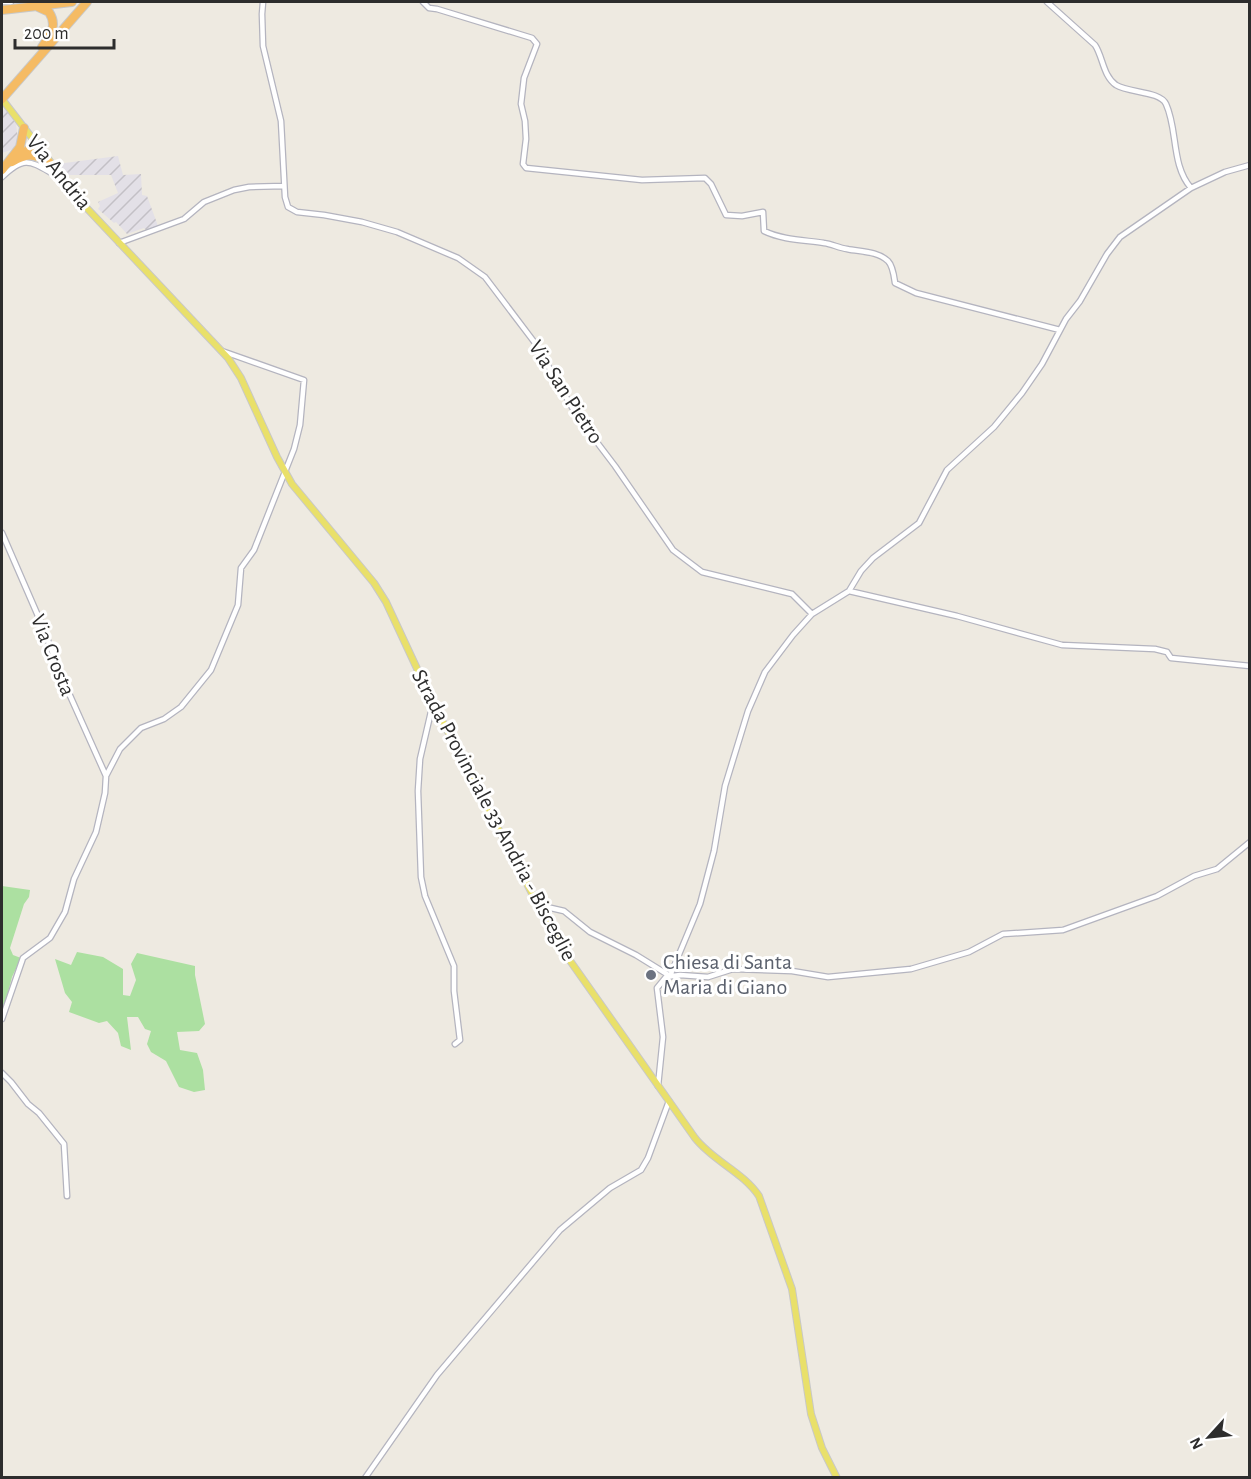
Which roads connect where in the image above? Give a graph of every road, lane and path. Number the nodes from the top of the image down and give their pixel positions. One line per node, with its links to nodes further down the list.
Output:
1 (11, 2): 8 (street)
2 (72, 2): 9 (highway)
3 (82, 2): 11 (highway)
4 (87, 2): 12 (highway)
5 (263, 2): 22 (street)
6 (423, 2): 25 (street)
7 (1047, 2): 23 (street)
8 (2, 3)
9 (37, 7): 10 (highway); 11 (highway)
10 (2, 10)
11 (38, 52): 12 (highway)
12 (5, 91): 13 (highway)
13 (2, 99): 14 (main road, Via Andria)
14 (24, 128): 15 (main road, Via Andria); 16 (highway)
15 (33, 141): 16 (highway); 17 (main road, Via Andria)
16 (16, 157): 17 (highway); 19 (highway)
17 (49, 162): 20 (main road, Via Andria)
18 (1250, 165): 23 (street)
19 (5, 167)
20 (59, 174): 21 (street); 24 (main road, Via Andria)
21 (2, 177)
22 (284, 186): 24 (street); 30 (street, Via San Pietro)
23 (1191, 188): 25 (street)
24 (119, 243): 26 (main road, Strada Provinciale 33 Andria - Bisceglie)
25 (1060, 330): 29 (street)
26 (222, 351): 27 (main road, Strada Provinciale 33 Andria - Bisceglie); 27 (street)
27 (285, 471): 32 (main road, Strada Provinciale 33 Andria - Bisceglie); 33 (street)
28 (2, 533): 33 (street, Via Crosta)
29 (849, 591): 30 (street); 31 (street)
30 (812, 614): 36 (street)
31 (1250, 666)
32 (433, 703): 35 (main road, Strada Provinciale 33 Andria - Bisceglie); 38 (street)
33 (106, 776): 37 (street)
34 (1250, 842): 36 (street)
35 (538, 905): 36 (street); 40 (main road, Strada Provinciale 33 Andria - Bisceglie)
36 (670, 976): 40 (street)
37 (2, 1019)
38 (455, 1044)
39 (2, 1073): 42 (street)
40 (658, 1086): 41 (main road, Strada Provinciale 33 Andria - Bisceglie)
41 (669, 1101): 43 (street); 44 (main road, Strada Provinciale 33 Andria - Bisceglie)
42 (67, 1196)
43 (365, 1478)
44 (837, 1478)

